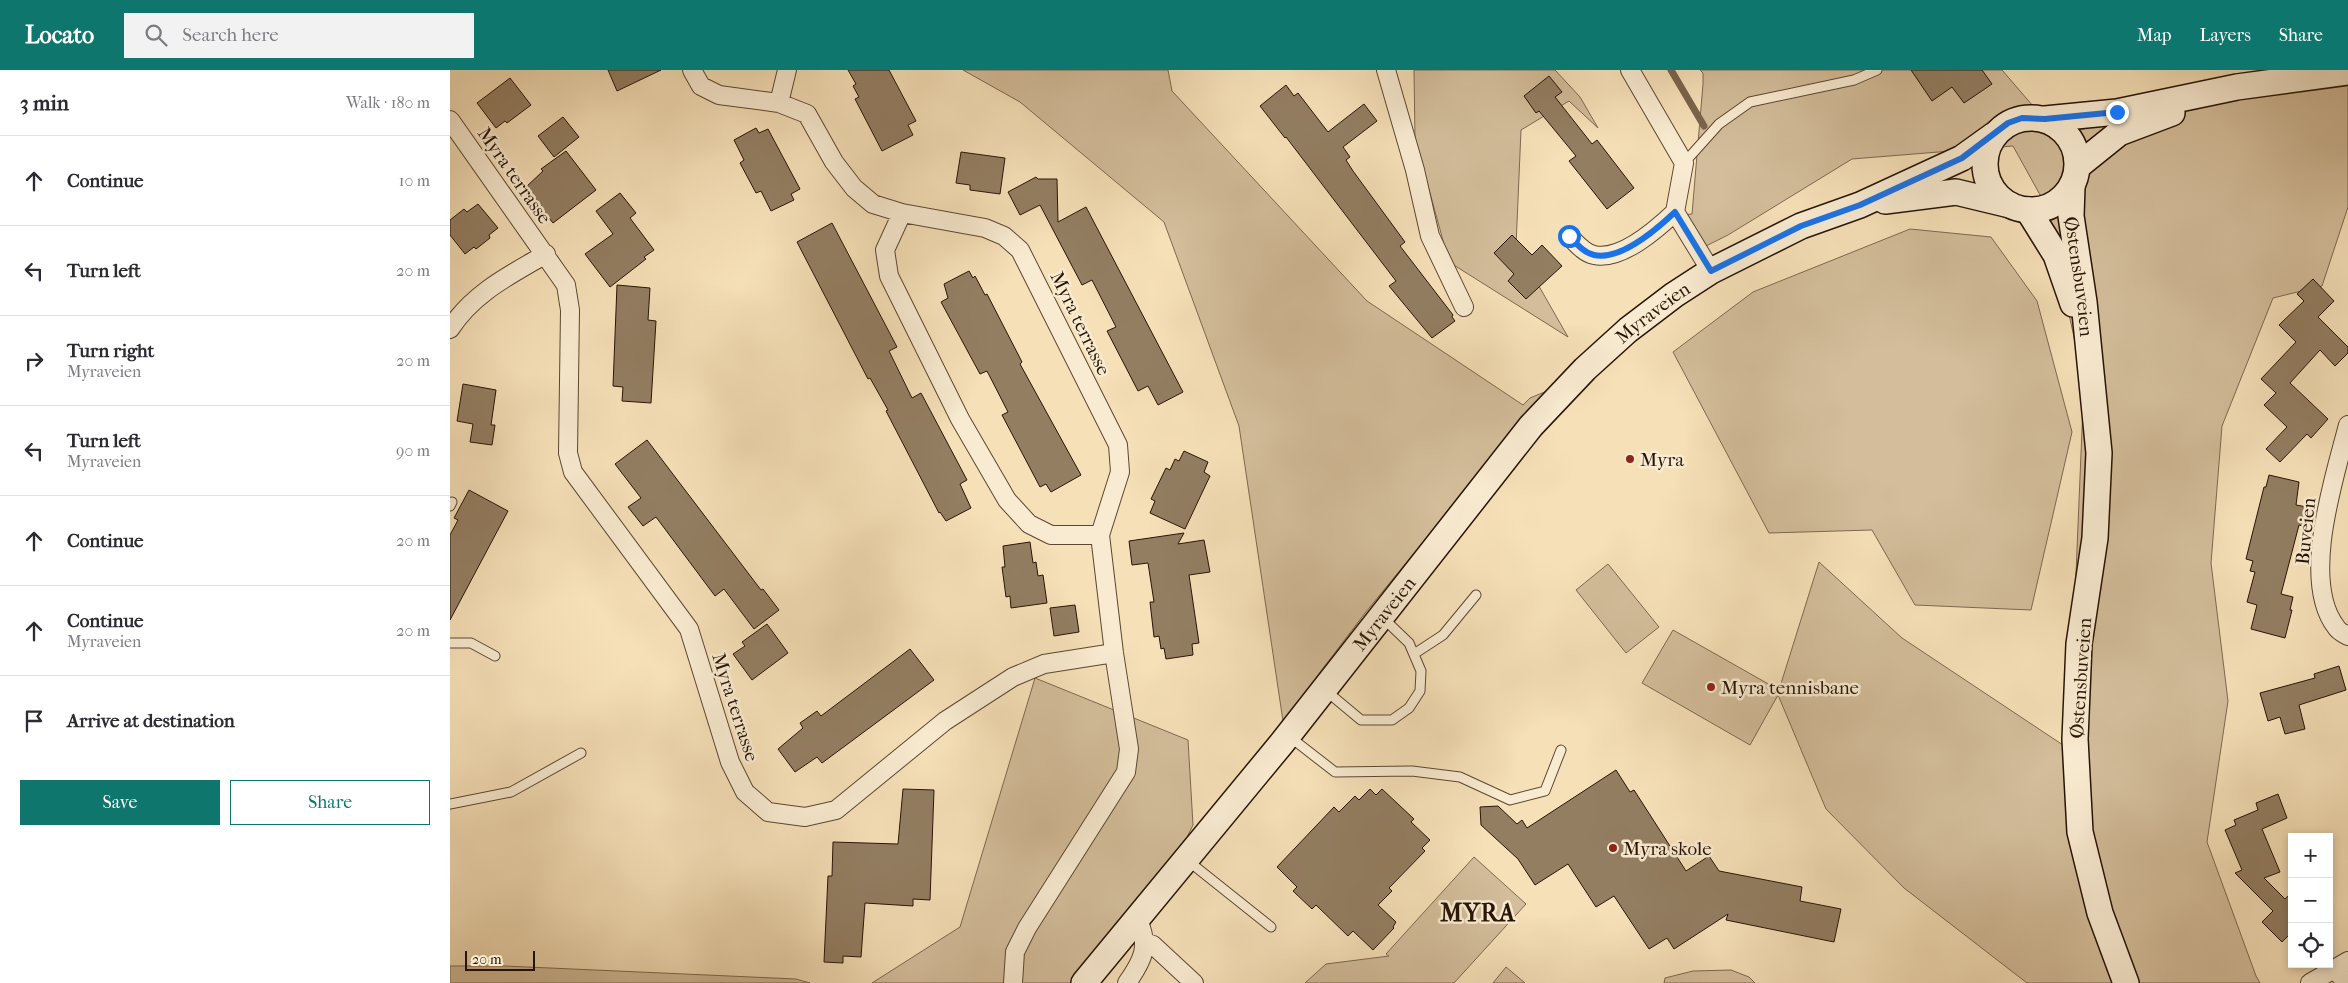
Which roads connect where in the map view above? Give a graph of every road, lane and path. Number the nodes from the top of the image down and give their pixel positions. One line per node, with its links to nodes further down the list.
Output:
1 (692, 70): 8 (street, Myra terrasse)
2 (787, 70): 8 (street)
3 (1386, 70): 21 (street)
4 (1630, 70): 12 (street)
5 (1877, 70): 12 (lane)
6 (2348, 72): 7 (main road)
7 (2237, 87): 9 (main road); 13 (main road)
8 (779, 103): 17 (street, Myra terrasse)
9 (2045, 119): 11 (main road); 13 (main road)
10 (450, 120): 19 (street, Myra terrasse)
11 (1994, 135): 14 (main road, Myraveien); 15 (main road)
12 (1684, 163): 16 (street)
13 (2075, 176): 15 (main road); 23 (main road, Østensbuveien)
14 (1860, 205): 15 (main road, Myraveien); 20 (main road, Myraveien)
15 (2019, 207): 23 (main road, Østensbuveien)
16 (1675, 212): 18 (street); 20 (street, Myraveien)
17 (902, 213): 25 (street); 25 (street, Myra terrasse)
18 (1569, 236)
19 (546, 254): 22 (street, Myra terrasse); 30 (street, Myra terrasse)
20 (1711, 271): 27 (main road, Myraveien)
21 (1464, 307)
22 (450, 329)
23 (2092, 366): 46 (main road, Østensbuveien)
24 (2348, 425): 28 (street, Buveien)
25 (1100, 535): 30 (street, Myra terrasse)
26 (1476, 595): 31 (lane)
27 (1380, 616): 31 (lane); 33 (main road, Myraveien)
28 (2348, 636)
29 (450, 643): 32 (lane)
30 (1114, 654): 42 (street, Myra terrasse)
31 (1414, 654): 33 (lane)
32 (495, 656)
33 (1324, 690): 34 (main road, Myraveien)
34 (1288, 736): 35 (lane); 38 (main road, Myraveien)
35 (1561, 750)
36 (581, 753): 37 (lane)
37 (450, 804)
38 (1187, 860): 39 (lane); 40 (main road, Myraveien)
39 (1271, 927)
40 (1142, 931): 43 (main road, Myraveien); 44 (street); 45 (street)
41 (2341, 965): 47 (street); 48 (street)
42 (1013, 983)
43 (1084, 983)
44 (1127, 983)
45 (1194, 983)
46 (2126, 983)
47 (2310, 983)
48 (2347, 983)

